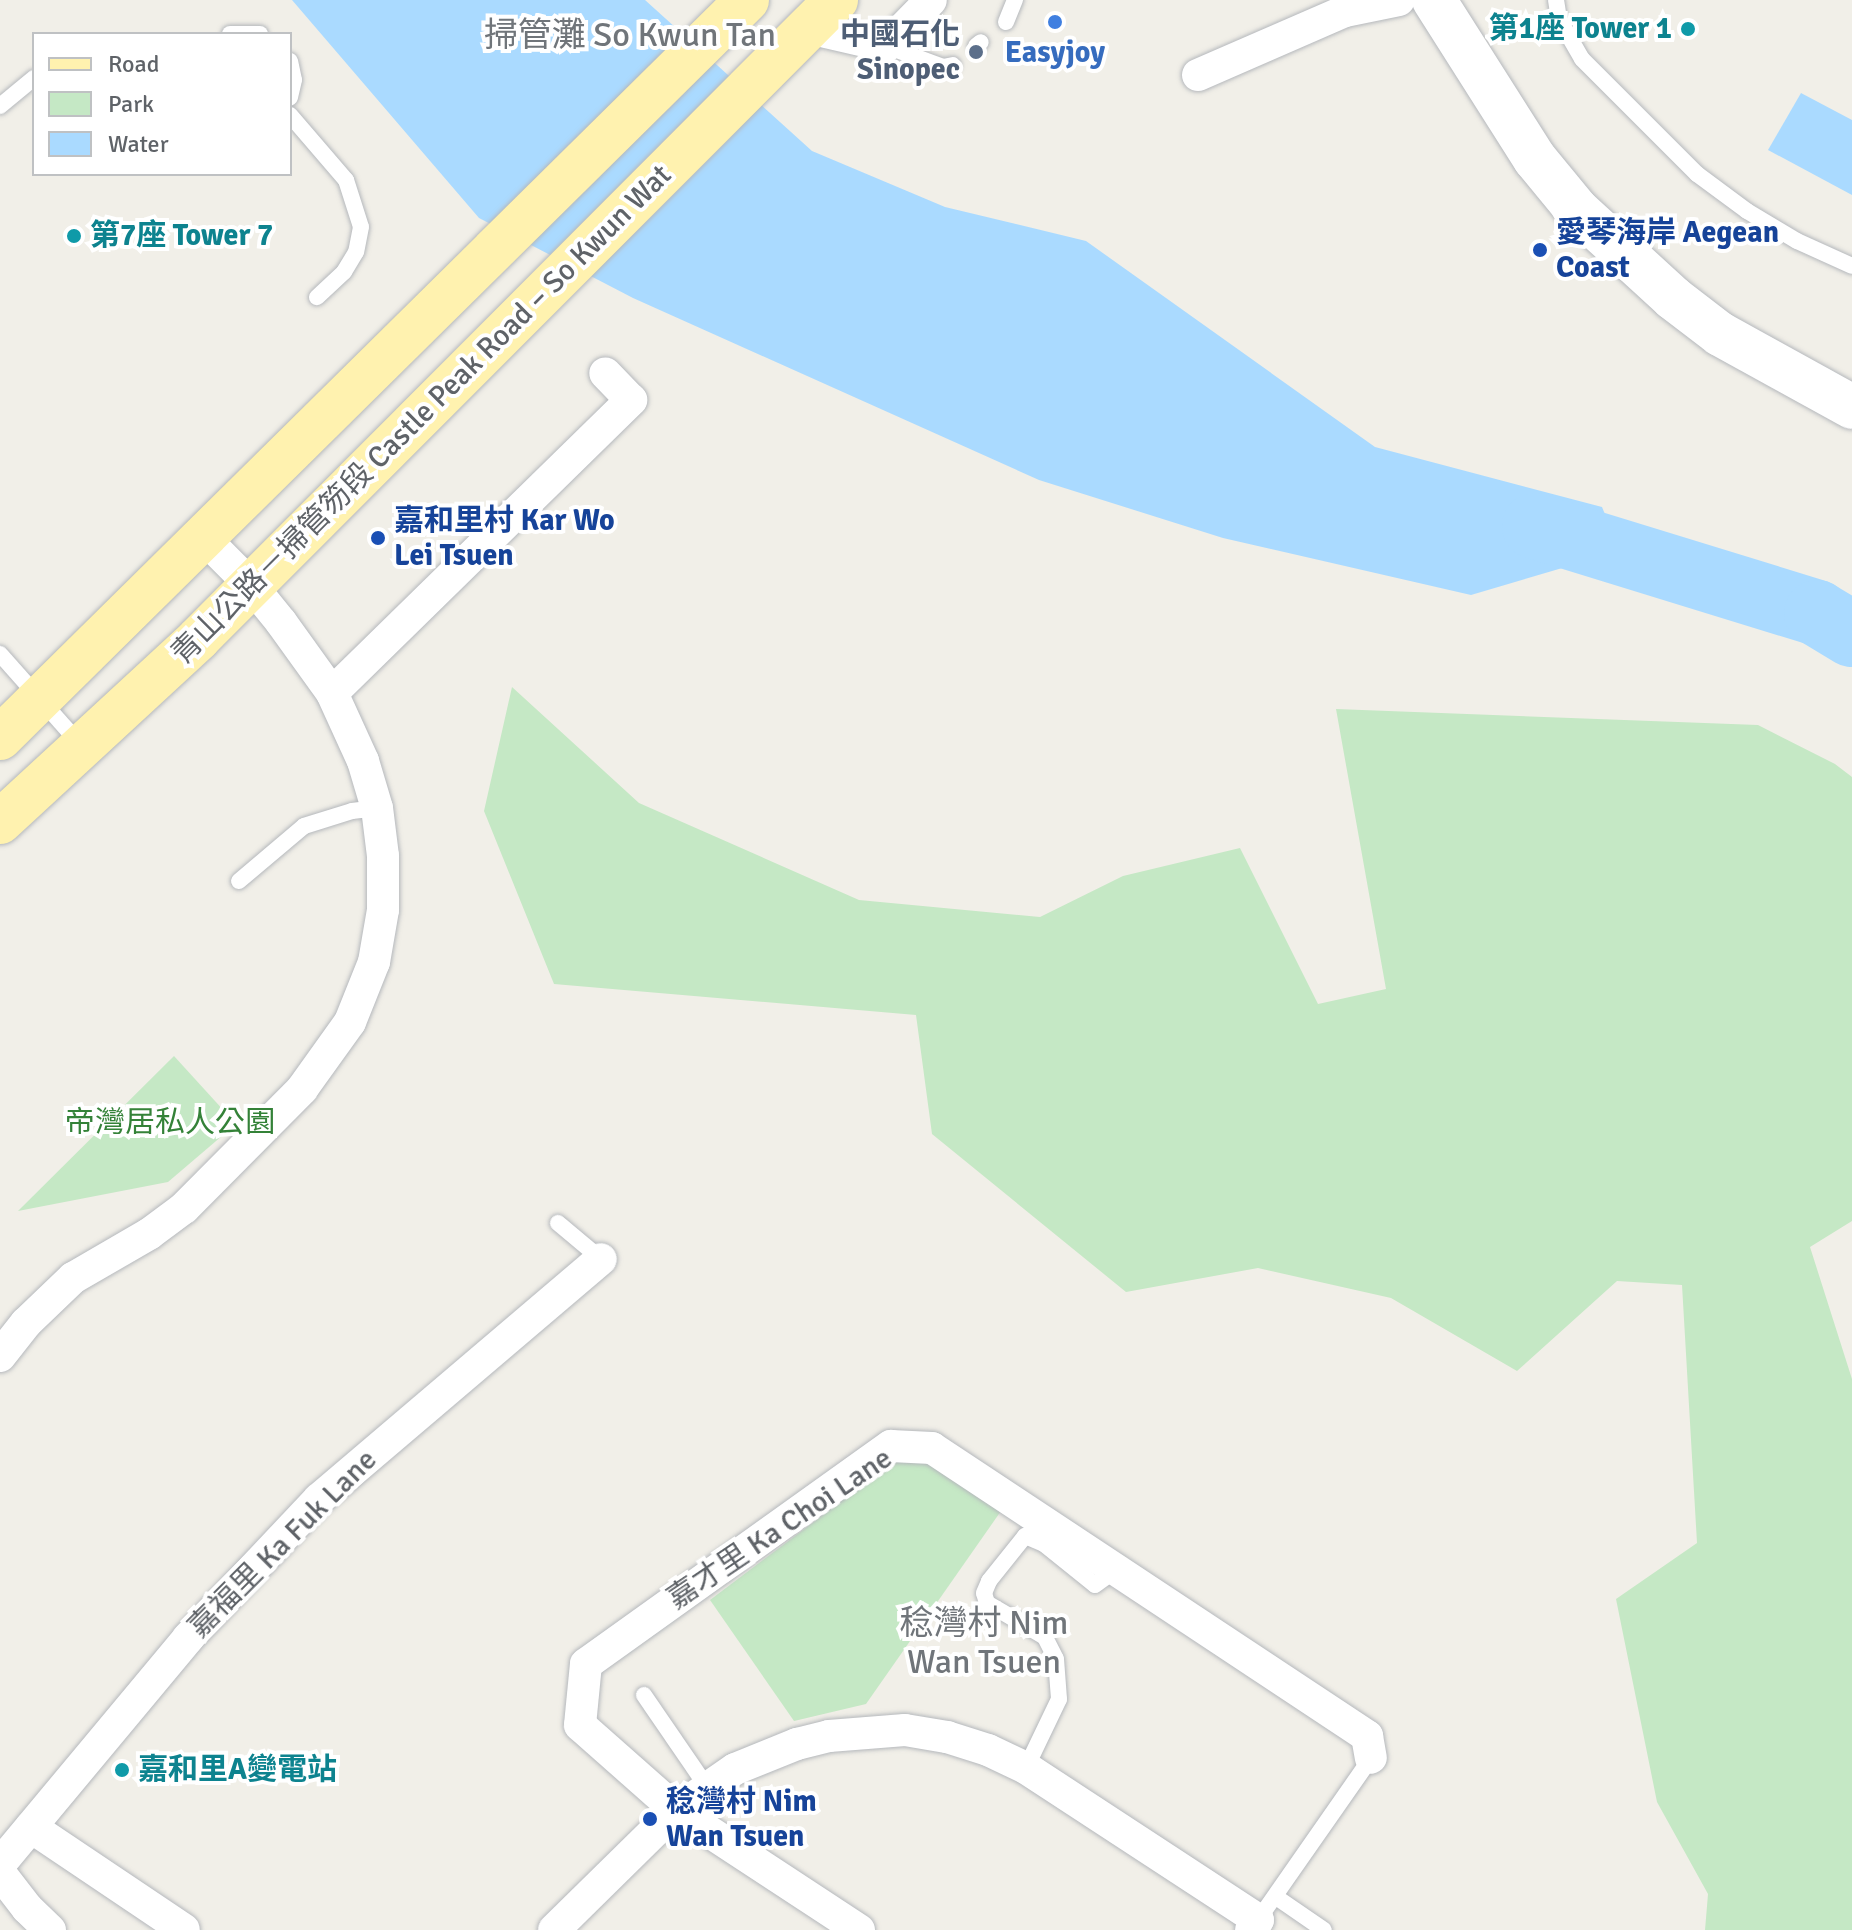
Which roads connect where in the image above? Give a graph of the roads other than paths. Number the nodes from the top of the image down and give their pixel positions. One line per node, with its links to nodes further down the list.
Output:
1 (931, 0): 9 (street)
2 (1015, 0): 7 (lane)
3 (1399, 0): 11 (street)
4 (1434, 0): 18 (street)
5 (1556, 0): 15 (lane)
6 (745, 2): 19 (main road)
7 (1006, 22)
8 (811, 26): 9 (street); 20 (main road, 青山公路－掃管笏段 Castle Peak Road – So Kwun Wat)
9 (886, 46): 10 (lane)
10 (953, 65)
11 (1198, 75)
12 (32, 80): 13 (lane)
13 (0, 106)
14 (292, 117): 16 (lane)
15 (1852, 266)
16 (317, 297)
17 (605, 373): 22 (street)
18 (1852, 407)
19 (203, 537): 20 (street); 23 (main road)
20 (251, 585): 22 (street); 25 (main road, 青山公路－掃管笏段 Castle Peak Road – So Kwun Wat)
21 (0, 654): 23 (lane)
22 (332, 693): 26 (street)
23 (40, 697): 24 (main road); 25 (lane)
24 (0, 738)
25 (84, 748): 27 (main road, 青山公路－掃管笏段 Castle Peak Road – So Kwun Wat)
26 (377, 808): 28 (lane); 31 (street)
27 (0, 822)
28 (239, 881)
29 (558, 1223): 30 (lane)
30 (601, 1259): 38 (street, 嘉福里 Ka Fuk Lane)
31 (0, 1356)
32 (1116, 1570): 34 (street, 嘉才里 Ka Choi Lane); 35 (lane); 37 (street, 嘉才里 Ka Choi Lane)
33 (644, 1695): 36 (lane)
34 (1371, 1758): 41 (lane, 嘉才里 Ka Choi Lane)
35 (1026, 1768): 36 (street); 41 (street)
36 (707, 1787): 37 (street)
37 (676, 1810): 44 (street); 45 (street, 嘉才里 Ka Choi Lane)
38 (31, 1827): 39 (street, 嘉福里 Ka Fuk Lane); 43 (street)
39 (0, 1864)
40 (0, 1873): 42 (street)
41 (1262, 1916): 46 (lane)
42 (50, 1930)
43 (184, 1930)
44 (554, 1930)
45 (859, 1930)
46 (1324, 1930)

